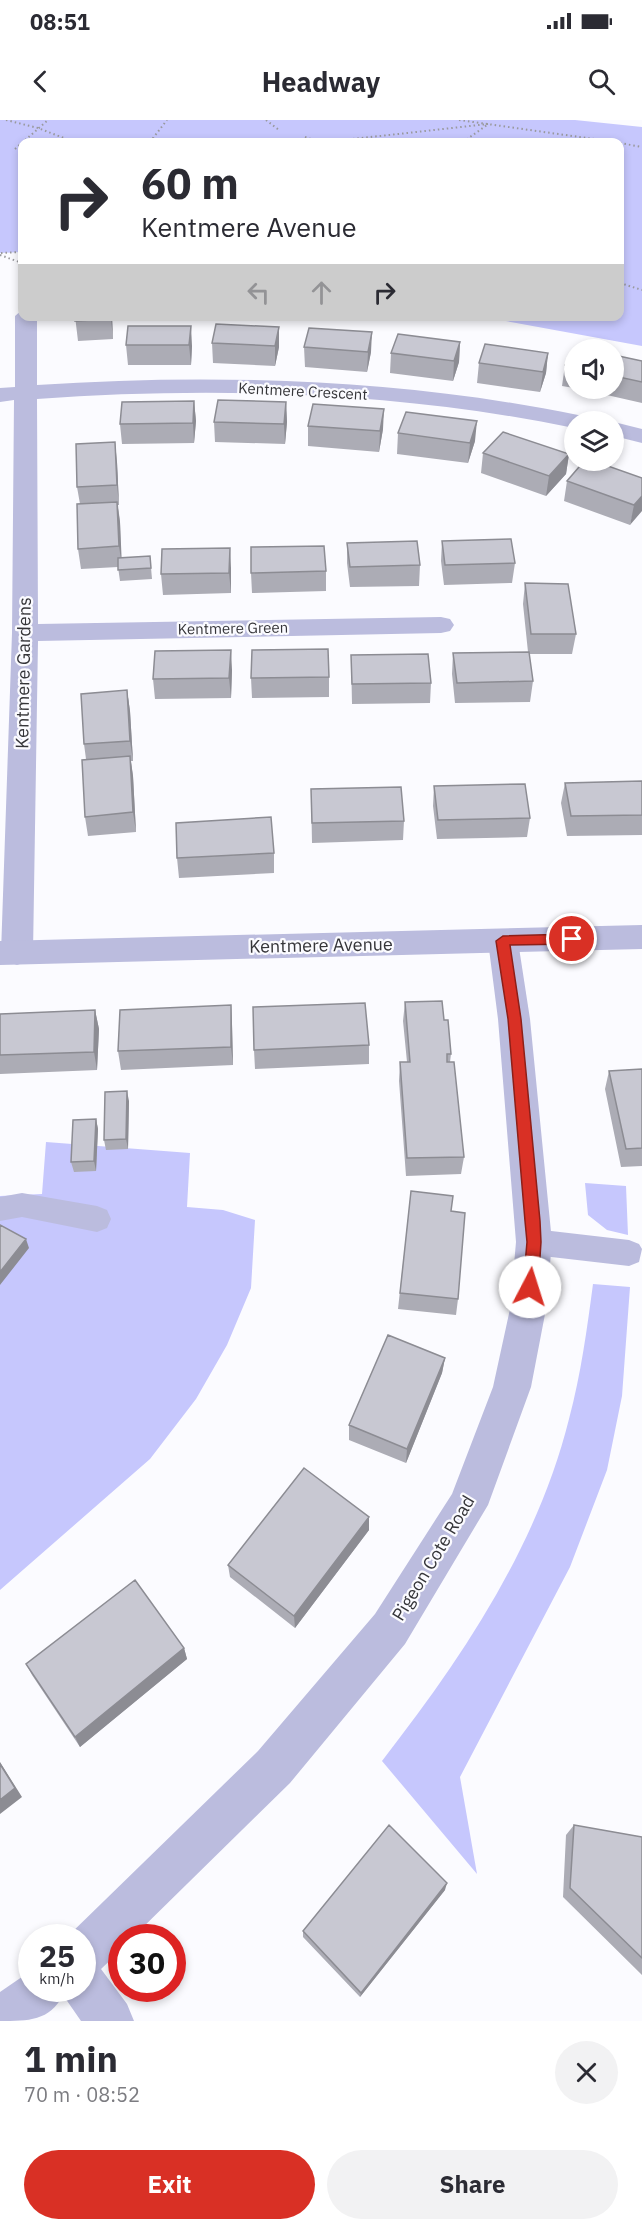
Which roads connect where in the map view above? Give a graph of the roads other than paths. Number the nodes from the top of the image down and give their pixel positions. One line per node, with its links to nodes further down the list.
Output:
1 (26, 321): 2 (street)
2 (27, 392): 3 (street, Kentmere Crescent); 4 (street, Kentmere Crescent); 8 (street, Kentmere Gardens)
3 (0, 395)
4 (564, 420)
5 (624, 432): 6 (street)
6 (642, 436)
7 (441, 625): 8 (street, Kentmere Green)
8 (25, 633): 11 (street, Kentmere Gardens)
9 (642, 937): 10 (street, Kentmere Avenue)
10 (503, 941): 11 (street, Kentmere Avenue); 14 (street, Pigeon Cote Road)
11 (8, 953)
12 (0, 1209): 13 (lane)
13 (98, 1219)
14 (534, 1242): 15 (lane); 16 (street, Pigeon Cote Road)
15 (629, 1253)
16 (96, 1941)
17 (26, 2002): 19 (street)
18 (96, 2002): 20 (street)
19 (2, 2021)
20 (110, 2021)

